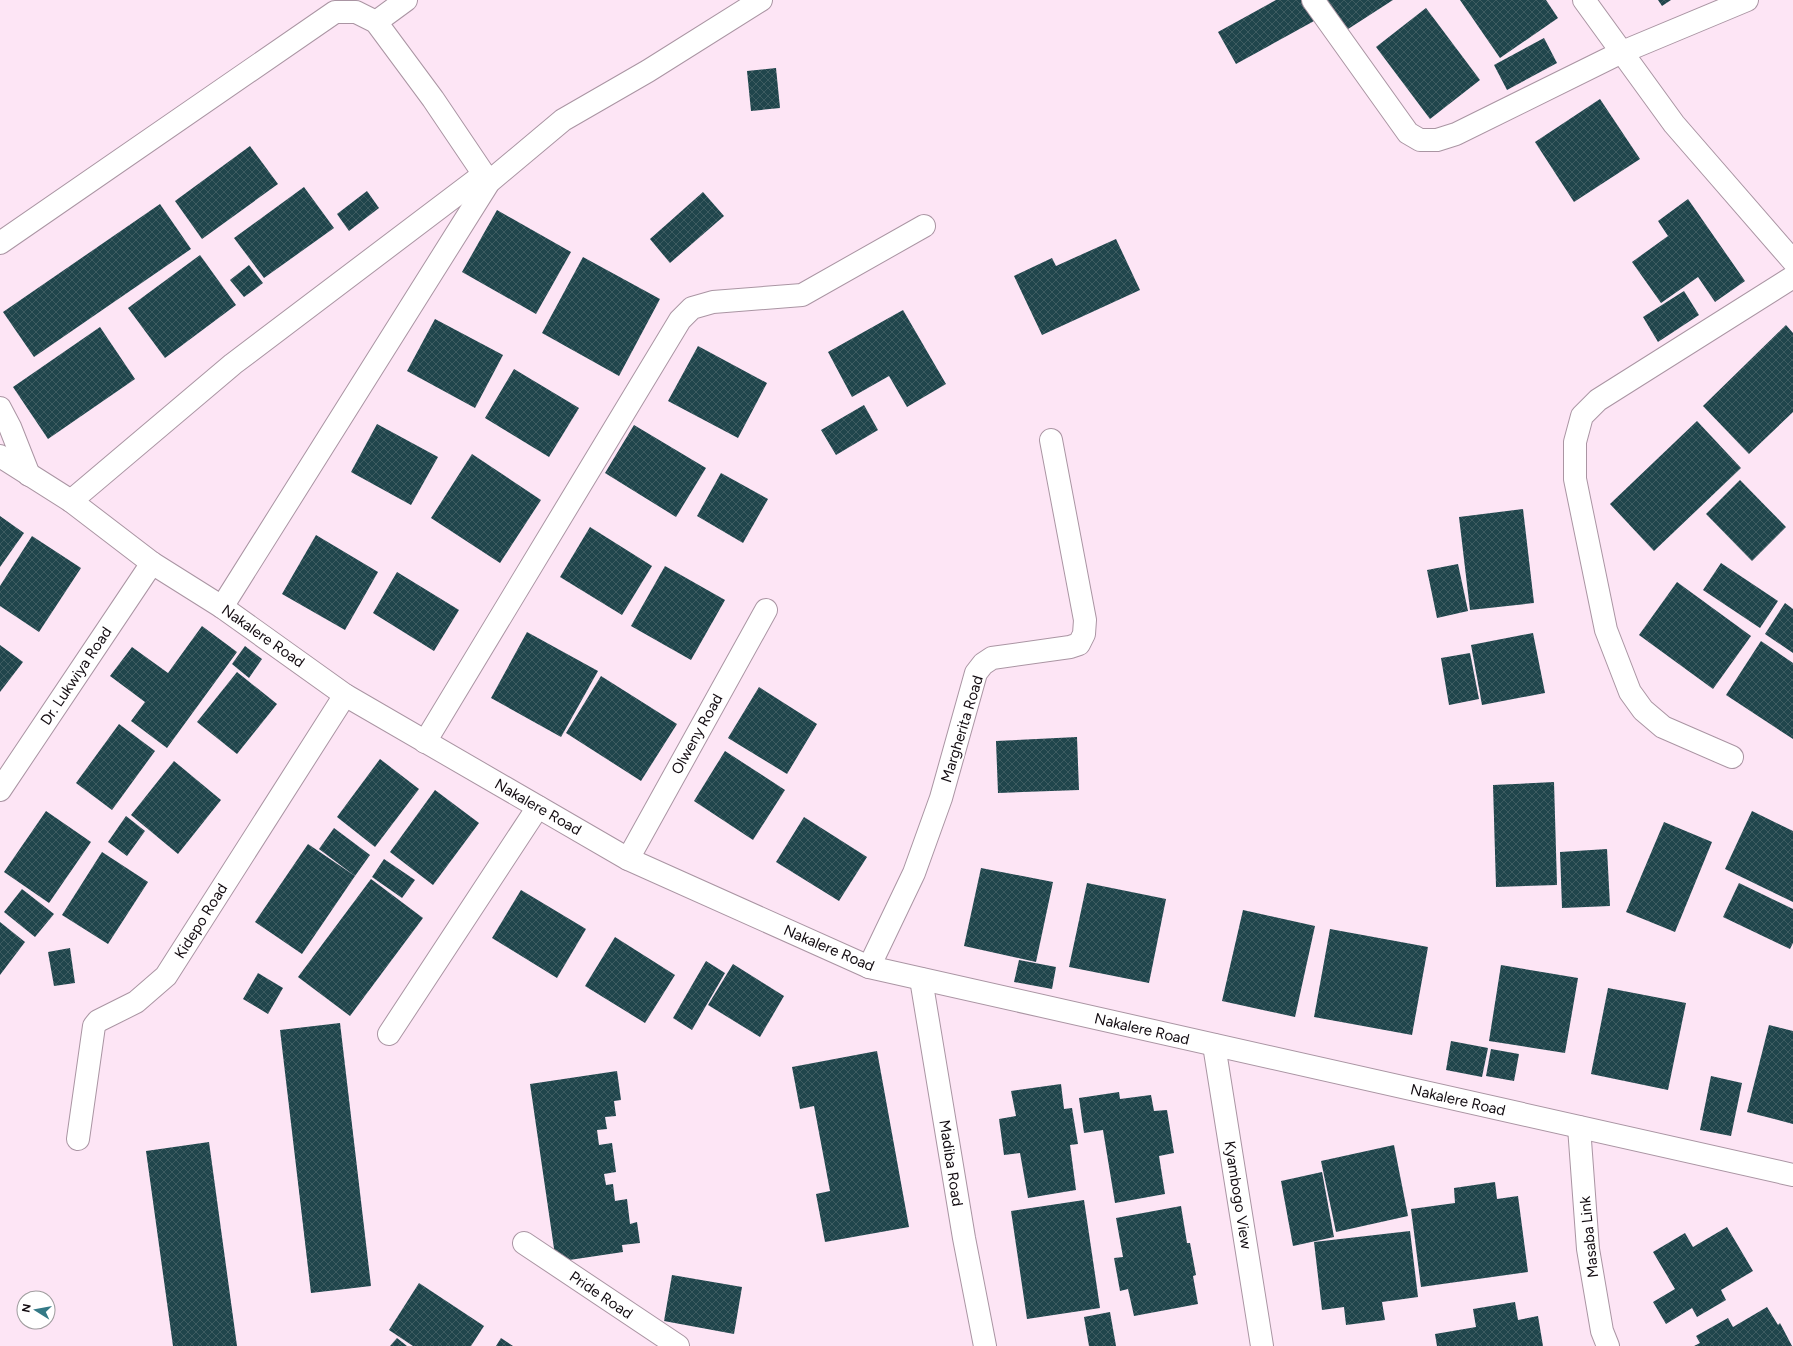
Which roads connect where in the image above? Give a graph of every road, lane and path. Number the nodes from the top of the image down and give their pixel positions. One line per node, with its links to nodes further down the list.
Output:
1 (406, 0): 6 (street)
2 (761, 0): 8 (street)
3 (1313, 0): 7 (street)
4 (1584, 0): 7 (street)
5 (1747, 0): 7 (street)
6 (376, 22): 8 (street); 10 (street)
7 (1620, 53): 11 (street)
8 (487, 178): 17 (street); 19 (street)
9 (924, 226): 22 (street)
10 (0, 243)
11 (1793, 261)
12 (1793, 277): 23 (street)
13 (0, 408): 16 (street)
14 (1051, 440): 27 (street, Margherita Road)
15 (0, 456): 16 (street, Nakalere Road)
16 (29, 475): 17 (street, Nakalere Road)
17 (71, 501): 18 (street, Nakalere Road)
18 (152, 563): 19 (street, Nakalere Road); 24 (street, Dr. Lukwiya Road)
19 (222, 607): 21 (street, Nakalere Road)
20 (766, 610): 26 (street, Olweny Road)
21 (345, 694): 22 (street, Nakalere Road); 32 (street, Kidepo Road)
22 (425, 742): 25 (street, Nakalere Road)
23 (1732, 757)
24 (0, 790)
25 (538, 807): 26 (street, Nakalere Road); 29 (street)
26 (628, 859): 27 (street, Nakalere Road)
27 (869, 967): 28 (street, Nakalere Road)
28 (921, 979): 30 (street, Nakalere Road); 36 (street, Madiba Road)
29 (389, 1034)
30 (1214, 1045): 31 (street, Nakalere Road); 37 (street, Kyambogo View)
31 (1579, 1127): 33 (street, Nakalere Road); 38 (street, Masaba Link)
32 (78, 1139)
33 (1793, 1175)
34 (524, 1243): 35 (street, Pride Road)
35 (678, 1346)
36 (985, 1346)
37 (1262, 1346)
38 (1608, 1346)

